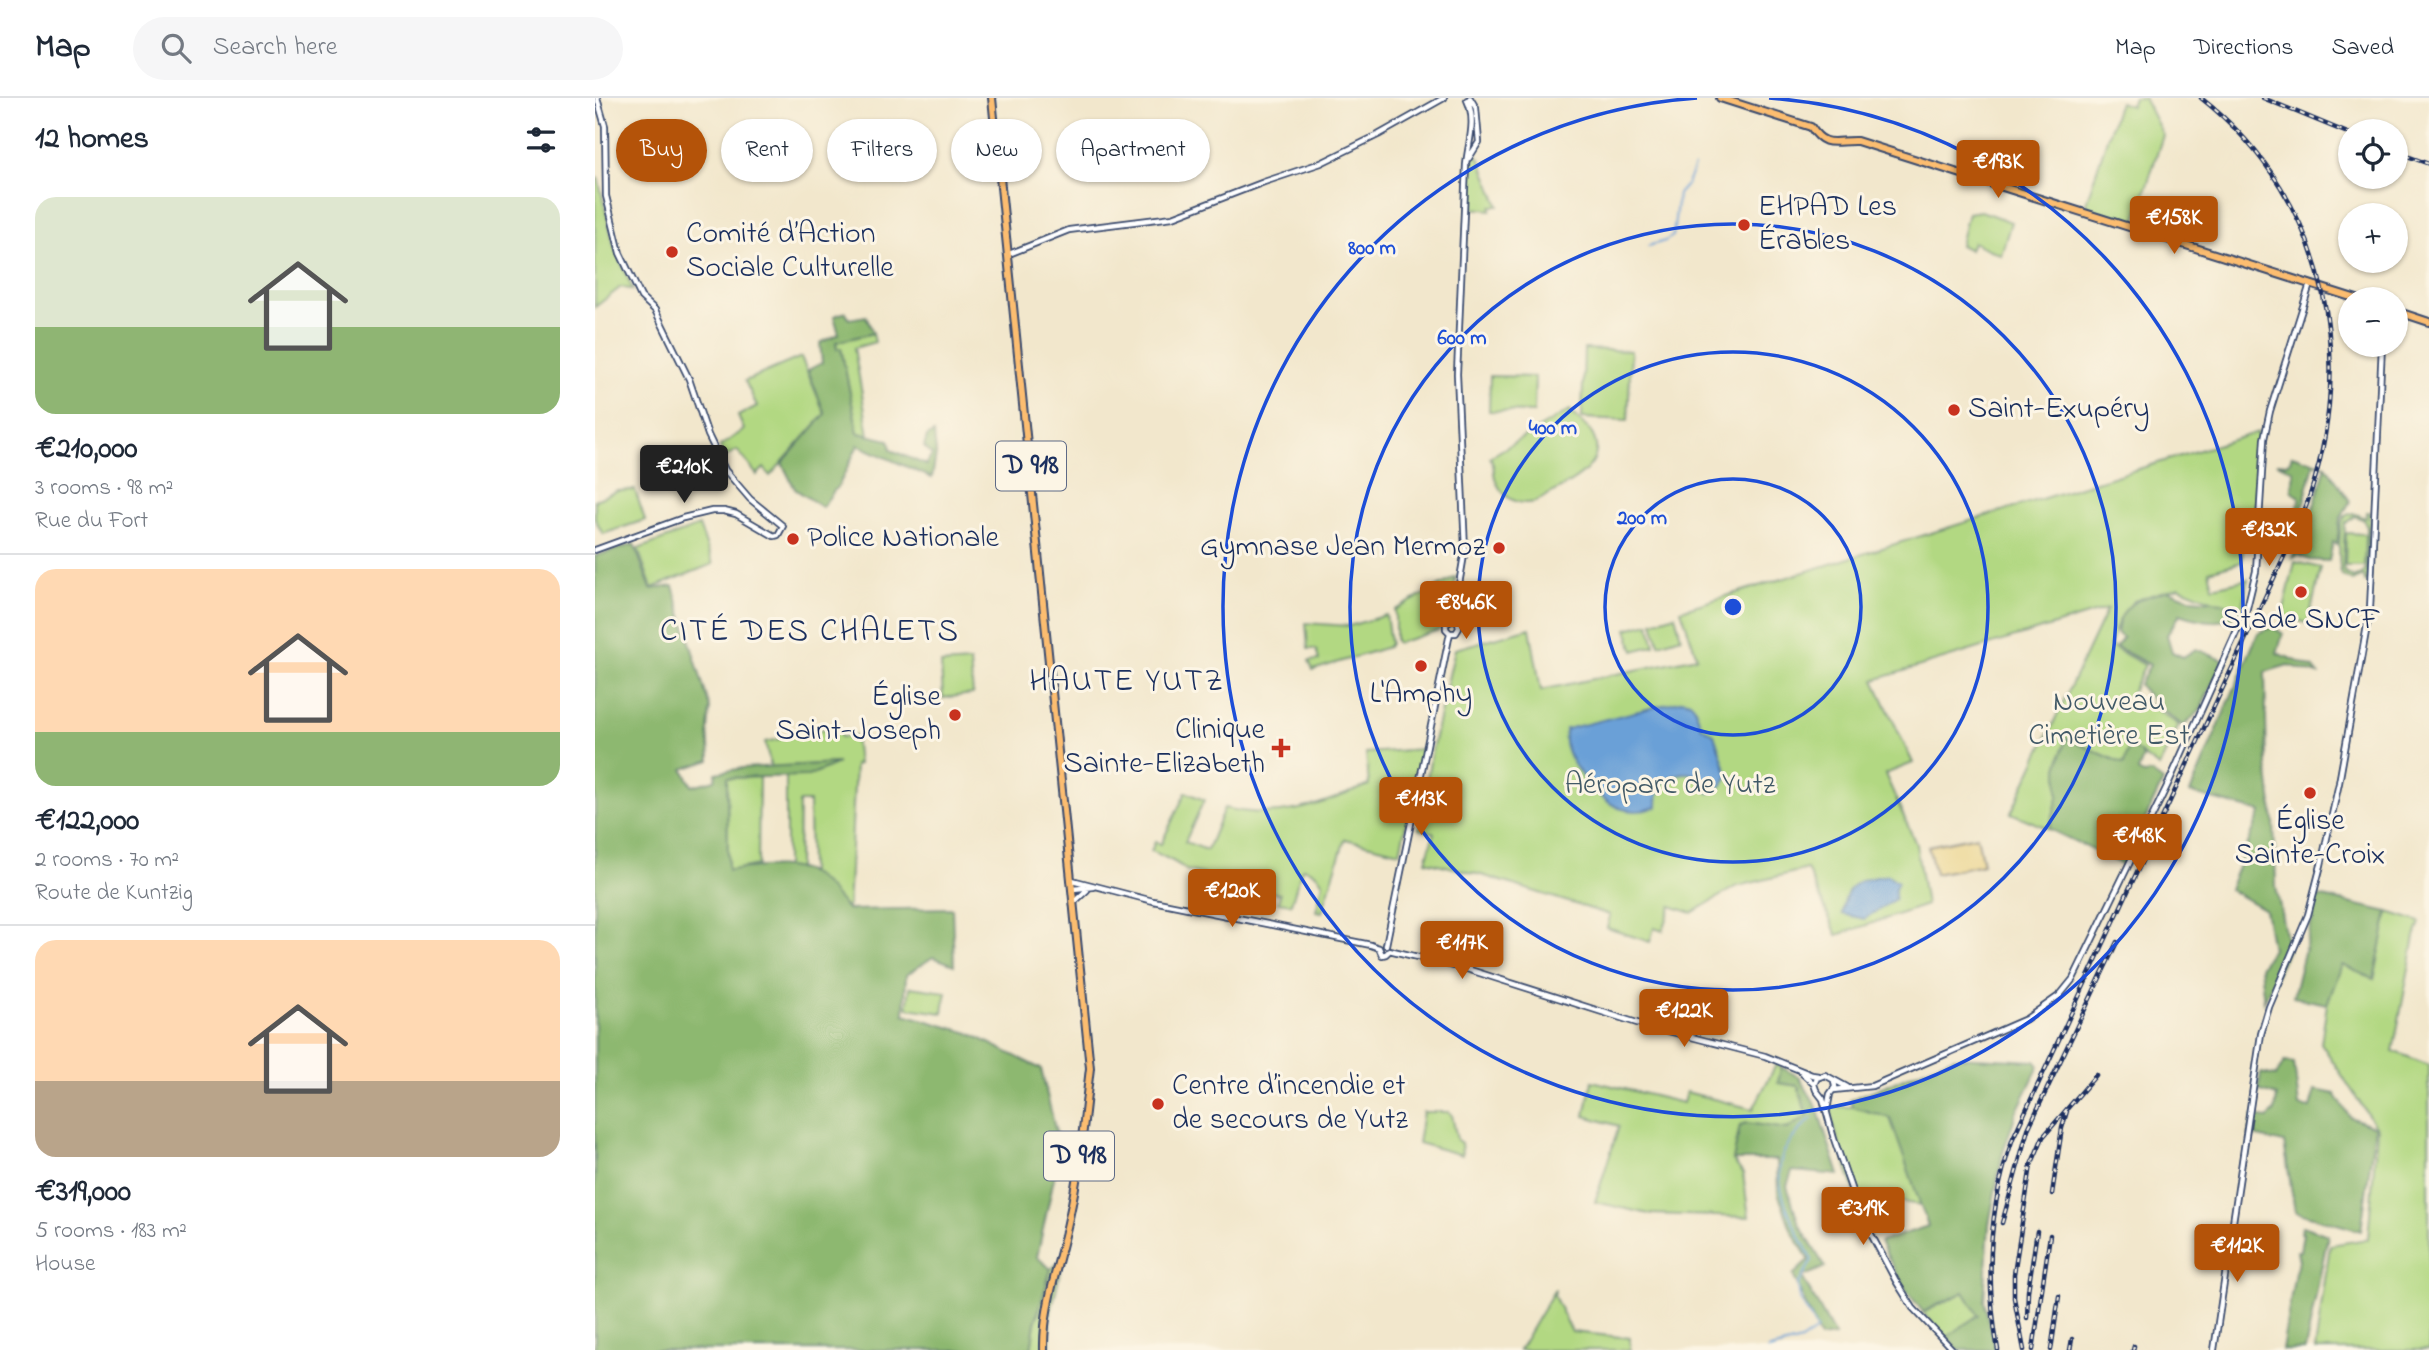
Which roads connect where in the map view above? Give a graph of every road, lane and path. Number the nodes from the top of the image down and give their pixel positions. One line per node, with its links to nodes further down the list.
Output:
1 (597, 98): 14 (street)
2 (992, 98): 8 (main road, D 918)
3 (1451, 98): 5 (street)
4 (1720, 98): 9 (main road)
5 (1443, 99): 8 (street)
6 (1460, 99): 7 (street)
7 (1469, 99): 15 (street)
8 (1009, 254): 17 (main road, D 918)
9 (2310, 284): 10 (main road); 27 (street)
10 (2338, 293)
11 (2408, 316): 12 (main road)
12 (2429, 322)
13 (2382, 357): 33 (street)
14 (595, 550)
15 (1453, 620): 16 (street); 16 (street)
16 (1450, 633): 22 (street)
17 (1072, 880): 18 (street); 19 (main road, D 918)
18 (1091, 888): 19 (street); 20 (street); 21 (street)
19 (1073, 889): 20 (main road, D 918)
20 (1074, 902): 31 (main road, D 918)
21 (1379, 948): 22 (street); 22 (street)
22 (1387, 948): 23 (street)
23 (1799, 1070): 24 (street); 26 (street)
24 (1819, 1076): 25 (street); 26 (street)
25 (1835, 1081): 27 (street); 28 (street)
26 (1814, 1084): 29 (street)
27 (1851, 1088): 28 (street)
28 (1832, 1092): 29 (street); 30 (street)
29 (1821, 1095): 30 (street)
30 (1827, 1115): 32 (street)
31 (1044, 1350)
32 (1953, 1350)
33 (2214, 1350)

